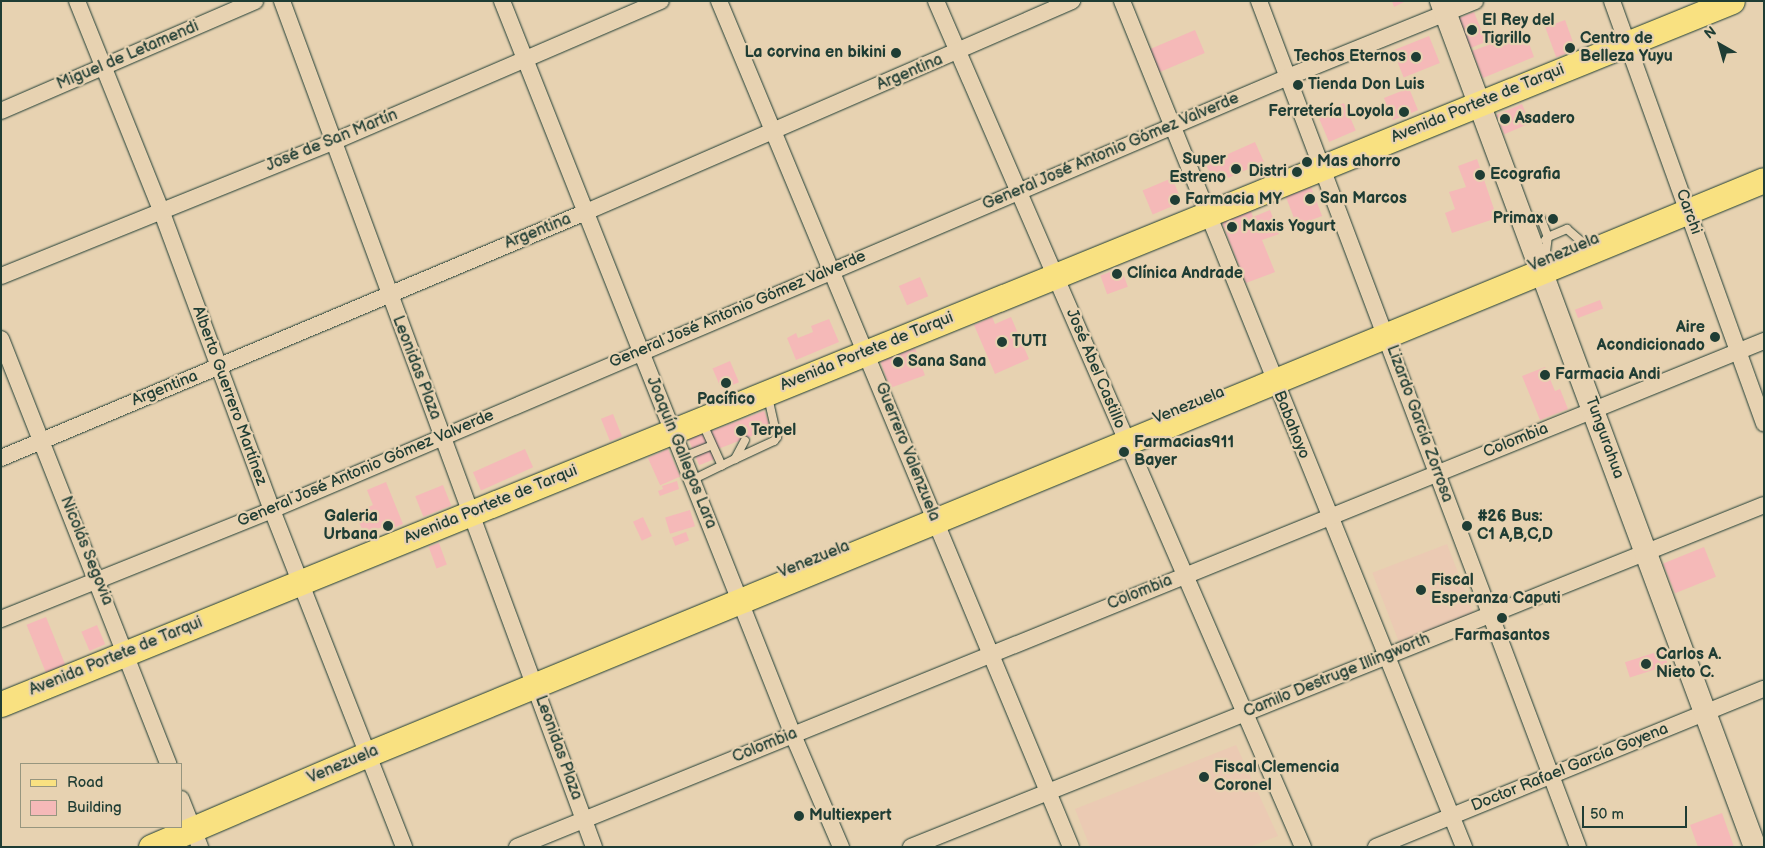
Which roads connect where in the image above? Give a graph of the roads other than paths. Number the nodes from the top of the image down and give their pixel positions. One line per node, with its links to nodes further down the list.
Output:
1 (77, 1): 18 (street, Alberto Guerrero Martínez)
2 (255, 1): 18 (street, Miguel de Letamendi)
3 (282, 1): 24 (street, Leonidas Plaza)
4 (502, 1): 17 (street, Joaquín Gallegos Lara)
5 (661, 1): 17 (street, José de San Martín)
6 (719, 1): 23 (street, Guerrero Valenzuela)
7 (936, 1): 16 (street, José Abel Castillo)
8 (1072, 1): 16 (street, Argentina)
9 (1122, 1): 22 (street, Babahoyo)
10 (1260, 1): 19 (street, Lizardo García Zorrosa)
11 (1475, 1): 14 (street, General José Antonio Gómez Valverde)
12 (1612, 1): 15 (street, Carchi)
13 (1732, 1): 15 (main road, Avenida Portete de Tarqui)
14 (1443, 7): 19 (street, General José Antonio Gómez Valverde); 20 (main road, Tungurahua)
15 (1627, 44): 20 (main road, Avenida Portete de Tarqui); 29 (street, Carchi)
16 (958, 52): 23 (street, Argentina); 28 (street, José Abel Castillo)
17 (525, 60): 24 (street, José de San Martín); 31 (street, Joaquín Gallegos Lara)
18 (104, 67): 21 (street, Miguel de Letamendi); 30 (street, Alberto Guerrero Martínez)
19 (1288, 77): 22 (street, General José Antonio Gómez Valverde); 25 (street, Lizardo García Zorrosa)
20 (1479, 104): 25 (main road, Avenida Portete de Tarqui); 34 (main road, Tungurahua)
21 (1, 111)
22 (1171, 126): 28 (street, General José Antonio Gómez Valverde); 32 (street, Babahoyo)
23 (772, 132): 31 (street, Argentina); 35 (street, Guerrero Valenzuela)
24 (333, 142): 30 (street, José de San Martín); 38 (street, Leonidas Plaza)
25 (1323, 167): 32 (main road, Avenida Portete de Tarqui); 39 (street, Lizardo García Zorrosa)
26 (1764, 170): 29 (lane, Venezuela)
27 (1764, 180): 29 (main road, Venezuela)
28 (1017, 192): 35 (street, General José Antonio Gómez Valverde); 37 (street, José Abel Castillo)
29 (1692, 202): 33 (main road, Venezuela); 43 (street, Carchi)
30 (160, 210): 36 (street, José de San Martín); 45 (street, Alberto Guerrero Martínez)
31 (586, 212): 38 (street, Argentina); 42 (street, Joaquín Gallegos Lara)
32 (1207, 214): 37 (main road, Avenida Portete de Tarqui); 46 (street, Babahoyo)
33 (1588, 247): 34 (main road, Venezuela); 34 (lane)
34 (1542, 259): 39 (main road, Venezuela); 48 (main road, Tungurahua)
35 (832, 270): 42 (street, General José Antonio Gómez Valverde); 44 (street, Guerrero Valenzuela)
36 (1, 276)
37 (1055, 276): 44 (main road, Avenida Portete de Tarqui); 53 (street, José Abel Castillo)
38 (388, 293): 45 (street, Argentina); 52 (street, Leonidas Plaza)
39 (1384, 331): 46 (main road, Venezuela); 62 (street, Lizardo García Zorrosa)
40 (1, 339): 54 (street, Nicolás Segovia)
41 (1764, 341): 43 (street, Colombia)
42 (641, 351): 51 (street, Joaquín Gallegos Lara); 52 (street, General José Antonio Gómez Valverde)
43 (1738, 351): 48 (street, Colombia); 50 (street, Carchi)
44 (866, 353): 47 (main road, Avenida Portete de Tarqui); 67 (street, Guerrero Valenzuela)
45 (219, 367): 54 (street, Argentina); 65 (street, Alberto Guerrero Martínez)
46 (1273, 377): 53 (main road, Venezuela); 68 (street, Babahoyo)
47 (758, 400): 49 (main road, Avenida Portete de Tarqui); 60 (lane)
48 (1593, 410): 62 (street, Colombia); 69 (main road, Tungurahua)
49 (701, 420): 51 (main road, Avenida Portete de Tarqui); 56 (lane)
50 (1764, 423)
51 (673, 431): 58 (street, Joaquín Gallegos Lara); 66 (main road, Avenida Portete de Tarqui)
52 (443, 437): 65 (street, General José Antonio Gómez Valverde); 66 (street, Leonidas Plaza)
53 (1124, 438): 57 (lane, Venezuela); 67 (main road, Venezuela); 70 (street, José Abel Castillo)
54 (41, 440): 59 (street, Argentina); 71 (street, Nicolás Segovia)
55 (745, 440): 60 (lane)
56 (712, 445): 58 (lane); 61 (lane)
57 (1068, 456)
58 (683, 457): 63 (street, Joaquín Gallegos Lara)
59 (1, 458)
60 (735, 460): 61 (lane)
61 (722, 466): 63 (lane)
62 (1436, 474): 68 (street, Colombia); 74 (street, Lizardo García Zorrosa)
63 (692, 480): 73 (street, Joaquín Gallegos Lara)
64 (1764, 505): 69 (street, Camilo Destruge Illingworth)
65 (272, 510): 71 (street, General José Antonio Gómez Valverde); 72 (street, Alberto Guerrero Martínez)
66 (470, 514): 72 (main road, Avenida Portete de Tarqui); 80 (street, Leonidas Plaza)
67 (931, 514): 73 (main road, Venezuela); 78 (street, Guerrero Valenzuela)
68 (1328, 517): 70 (street, Colombia); 79 (street, Babahoyo)
69 (1646, 552): 74 (street, Camilo Destruge Illingworth); 83 (main road, Tungurahua)
70 (1183, 575): 78 (street, Colombia); 84 (street, José Abel Castillo)
71 (97, 580): 75 (street, General José Antonio Gómez Valverde); 77 (street, Nicolás Segovia)
72 (300, 583): 77 (main road, Avenida Portete de Tarqui); 86 (street, Alberto Guerrero Martínez)
73 (737, 594): 80 (main road, Venezuela); 85 (street, Joaquín Gallegos Lara)
74 (1492, 614): 79 (street, Camilo Destruge Illingworth); 88 (street, Lizardo García Zorrosa)
75 (1, 620)
76 (645, 630): 80 (lane, Venezuela)
77 (126, 653): 82 (main road, Avenida Portete de Tarqui); 87 (street, Nicolás Segovia)
78 (990, 655): 85 (street, Colombia); 89 (street, Guerrero Valenzuela)
79 (1386, 656): 84 (street, Camilo Destruge Illingworth); 91 (street, Babahoyo)
80 (536, 685): 86 (main road, Venezuela); 92 (street, Leonidas Plaza)
81 (1764, 689): 83 (street, Doctor Rafael García Goyena)
82 (1, 704)
83 (1706, 712): 88 (street, Doctor Rafael García Goyena); 105 (main road, Tungurahua)
84 (1244, 713): 89 (street, Camilo Destruge Illingworth); 101 (street, José Abel Castillo)
85 (793, 735): 92 (street, Colombia); 98 (street, Joaquín Gallegos Lara)
86 (368, 754): 93 (main road, Venezuela); 95 (street, Alberto Guerrero Martínez)
87 (168, 763)
88 (1552, 775): 91 (street, Doctor Rafael García Goyena); 104 (street, Lizardo García Zorrosa)
89 (1048, 792): 99 (street, Camilo Destruge Illingworth); 100 (street, Guerrero Valenzuela)
90 (182, 802): 93 (street)
91 (1451, 816): 102 (street, Doctor Rafael García Goyena); 103 (street, Babahoyo)
92 (584, 820): 96 (street, Colombia); 97 (street, Leonidas Plaza)
93 (196, 838): 94 (main road, Venezuela)
94 (151, 847)
95 (404, 847)
96 (517, 847)
97 (594, 847)
98 (841, 847)
99 (911, 847)
100 (1071, 847)
101 (1303, 847)
102 (1376, 847)
103 (1464, 847)
104 (1578, 847)
105 (1755, 847)

